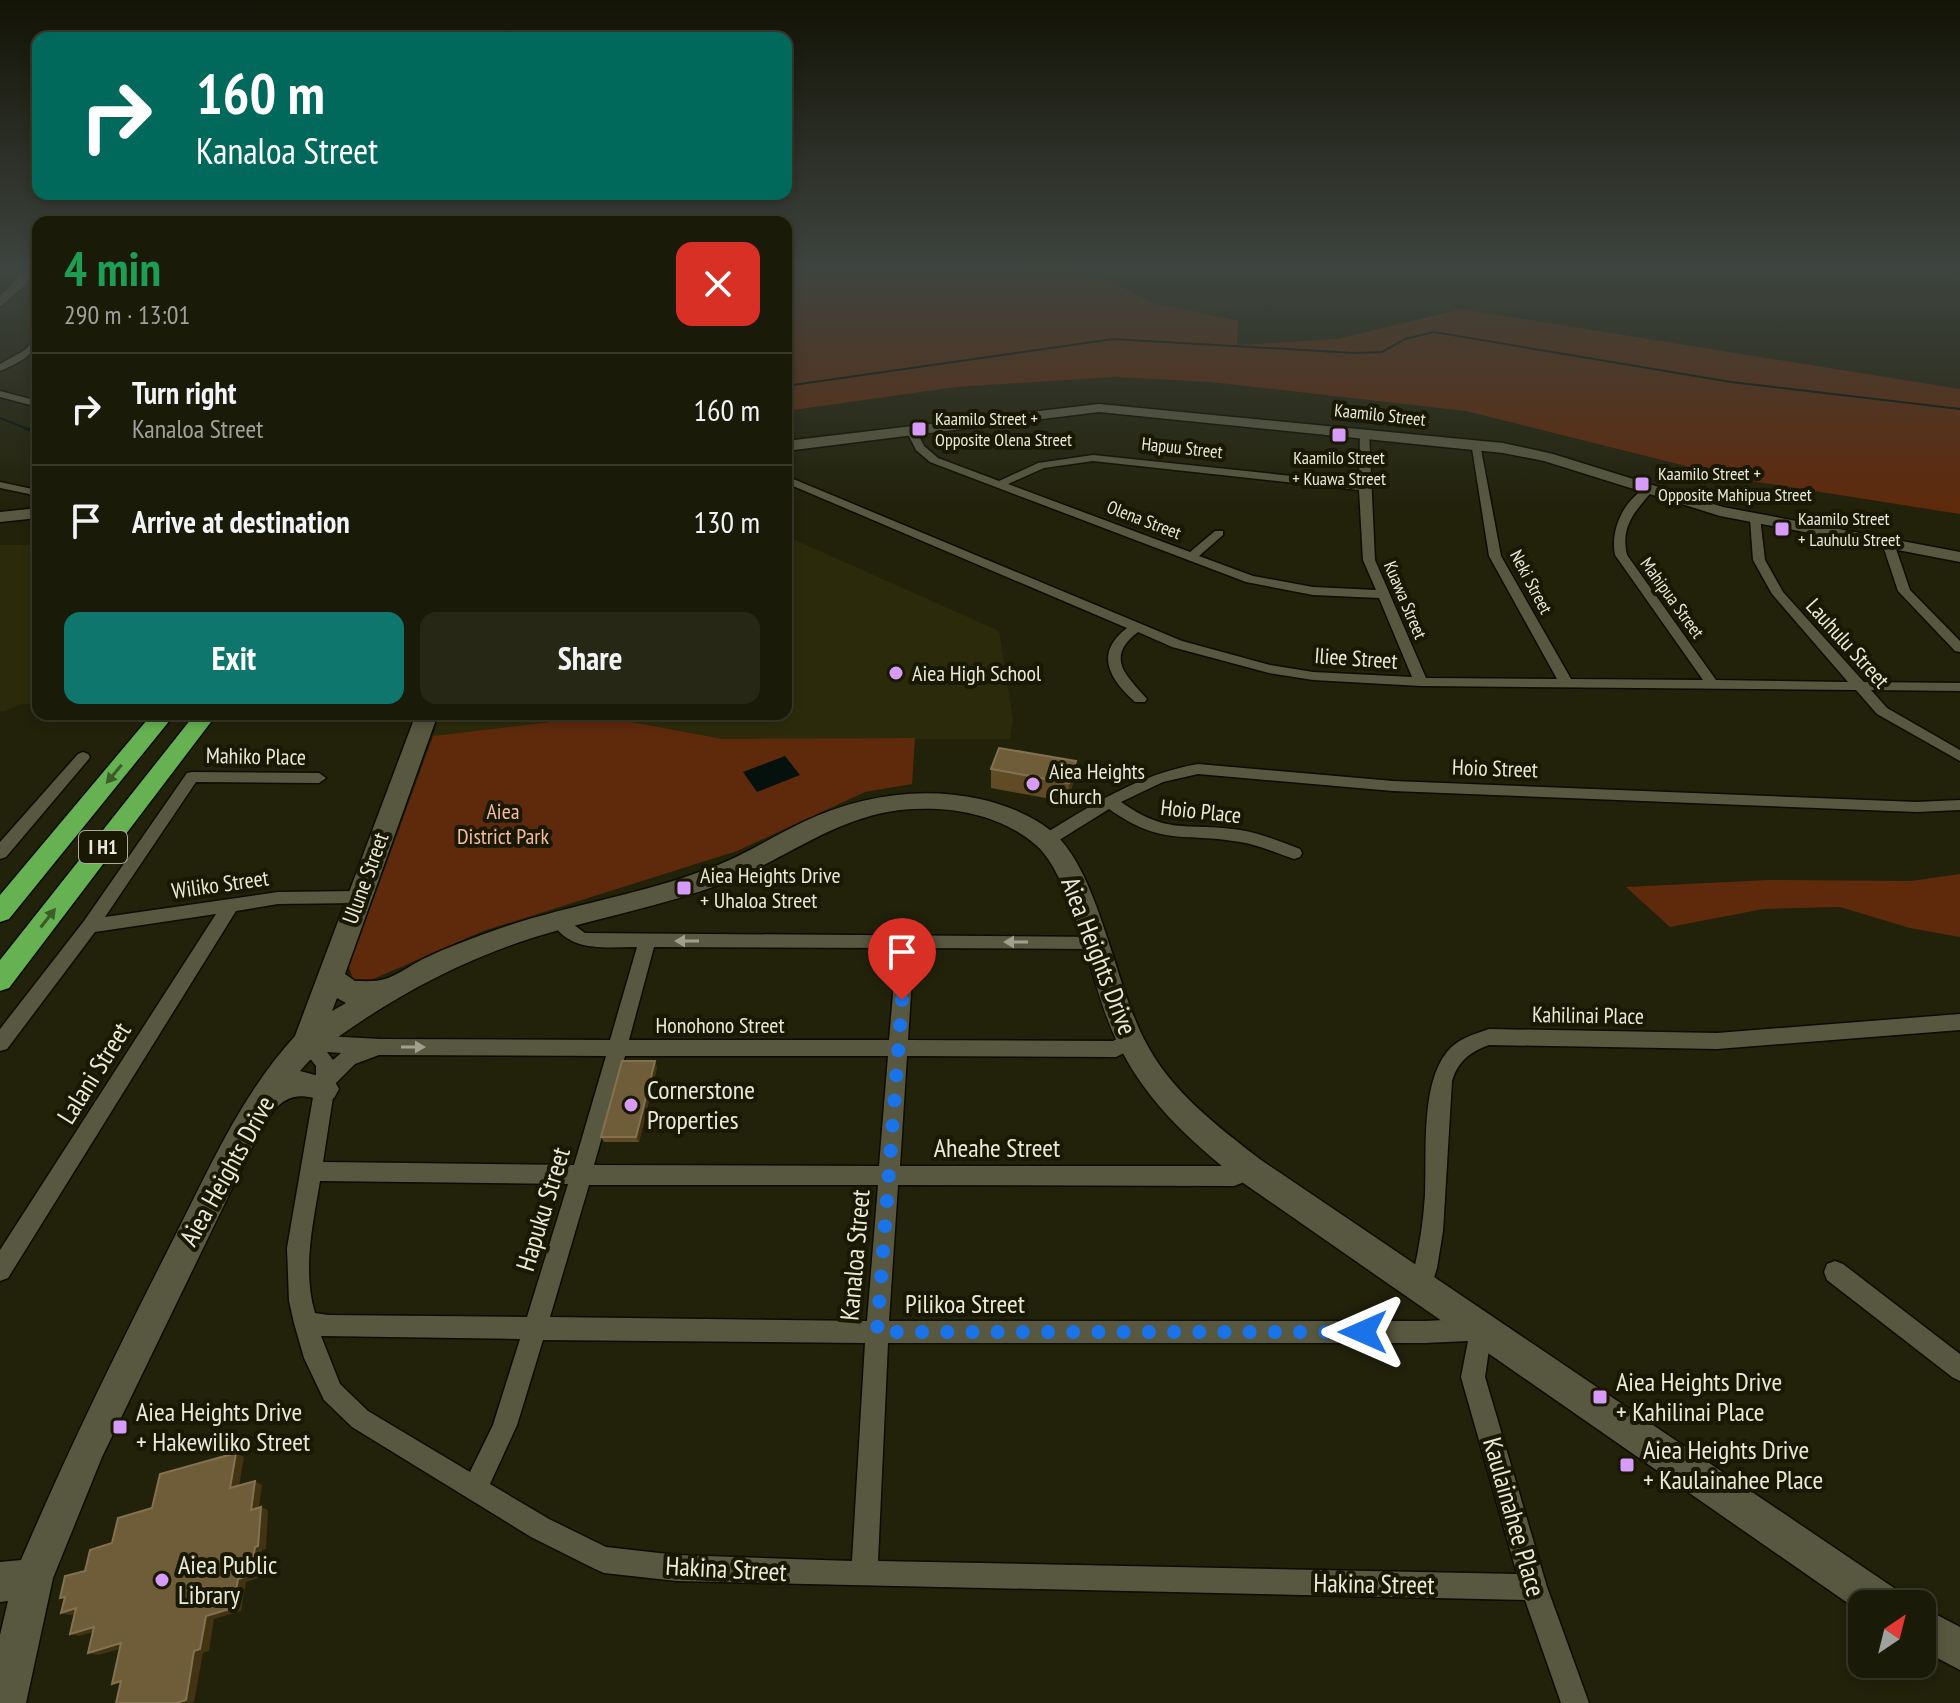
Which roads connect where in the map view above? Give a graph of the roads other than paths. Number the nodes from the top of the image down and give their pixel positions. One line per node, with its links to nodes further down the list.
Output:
1 (32, 347): 2 (street)
2 (0, 368)
3 (0, 394): 4 (street)
4 (32, 402)
5 (912, 432): 6 (street, Kaamilo Street); 8 (street, Kaamilo Street); 10 (street, Olena Street)
6 (1365, 433): 7 (street, Kaamilo Street); 12 (street, Kuawa Street)
7 (1475, 444): 13 (street, Kaamilo Street); 26 (street, Neki Street)
8 (792, 445)
9 (792, 482): 23 (street, Iliee Street)
10 (1000, 484): 12 (street, Hapuu Street); 20 (street, Olena Street)
11 (0, 485): 14 (street)
12 (1364, 487): 22 (street, Kuawa Street)
13 (1648, 490): 17 (street, Kaamilo Street); 27 (street, Mahipua Street)
14 (32, 492)
15 (32, 514): 16 (street)
16 (0, 517)
17 (1756, 519): 19 (street, Kaamilo Street); 28 (street, Lauhulu Street)
18 (1219, 533): 20 (street)
19 (1888, 543): 21 (street, Kaamilo Street); 24 (street)
20 (1191, 557): 22 (street, Olena Street)
21 (1960, 557)
22 (1382, 594): 25 (street, Kuawa Street)
23 (1136, 627): 25 (street, Iliee Street); 30 (street)
24 (1960, 648)
25 (1421, 682): 26 (street, Iliee Street)
26 (1566, 683): 27 (street, Iliee Street)
27 (1712, 684): 28 (street, Iliee Street)
28 (1858, 686): 29 (street, Iliee Street); 34 (street, Lauhulu Street)
29 (1960, 687)
30 (1140, 699)
31 (159, 720): 44 (highway, I H1, one-way to 44)
32 (201, 720): 51 (highway, I H1, one-way to 32)
33 (425, 720): 42 (street, Ulune Street)
34 (1960, 756)
35 (83, 757): 40 (street)
36 (319, 778): 46 (street, Mahiko Place)
37 (1110, 802): 38 (street, Hoio Street); 39 (street, Hoio Street); 41 (street, Hoio Place)
38 (1960, 805)
39 (1047, 840): 45 (street, Aiea Heights Drive); 49 (street, Aiea Heights Drive)
40 (0, 853)
41 (1294, 853)
42 (358, 897): 43 (street, Wiliko Street); 50 (street, Ulune Street)
43 (232, 903): 46 (street, Wiliko Street); 66 (street, Lalani Street)
44 (0, 912)
45 (559, 921): 47 (street); 52 (street, Aiea Heights Drive)
46 (90, 926): 55 (street)
47 (647, 941): 48 (street, one-way to 47); 58 (street, Hapuku Street)
48 (906, 941): 49 (street, one-way to 48); 59 (street, Kanaloa Street)
49 (1094, 942): 54 (street, Aiea Heights Drive)
50 (330, 977): 52 (street); 56 (street, Ulune Street)
51 (0, 980)
52 (387, 990): 56 (street, Aiea Heights Drive)
53 (1960, 1022): 68 (street, Kahilinai Place)
54 (1131, 1040): 59 (street, Honohono Street); 62 (street, Aiea Heights Drive)
55 (0, 1043)
56 (307, 1043): 57 (street, Honohono Street); 60 (street); 61 (street, Aiea Heights Drive)
57 (380, 1047): 58 (street, Honohono Street, one-way to 58); 60 (street)
58 (618, 1048): 59 (street, Honohono Street); 64 (street, Hapuku Street)
59 (899, 1048): 65 (street, Kanaloa Street)
60 (325, 1084): 61 (street); 63 (street, Hakina Street)
61 (266, 1096): 76 (street, Aiea Heights Drive)
62 (1250, 1170): 65 (street, Aheahe Street); 68 (street, Aiea Heights Drive)
63 (310, 1171): 64 (street, Aheahe Street); 69 (street, Hakina Street)
64 (584, 1174): 65 (street, Aheahe Street); 70 (street, Hapuku Street)
65 (889, 1176): 72 (street, Kanaloa Street)
66 (0, 1270)
67 (1835, 1272): 73 (street)
68 (1421, 1286): 71 (street, Aiea Heights Drive)
69 (305, 1323): 70 (street, Pilikoa Street); 74 (street, Hakina Street)
70 (535, 1328): 72 (street, Pilikoa Street); 74 (street, Hapuku Street)
71 (1481, 1329): 72 (street, Pilikoa Street); 77 (street, Kaulainahee Place); 78 (street, Aiea Heights Drive)
72 (877, 1332): 75 (street, Kanaloa Street)
73 (1960, 1369)
74 (475, 1487): 75 (street, Hakina Street)
75 (864, 1574): 77 (street, Hakina Street)
76 (17, 1580): 81 (street, Aiea Heights Drive)
77 (1534, 1587): 82 (street, Kaulainahee Place)
78 (1863, 1590)
79 (1936, 1635): 80 (street)
80 (1960, 1650)
81 (5, 1703)
82 (1575, 1703)

